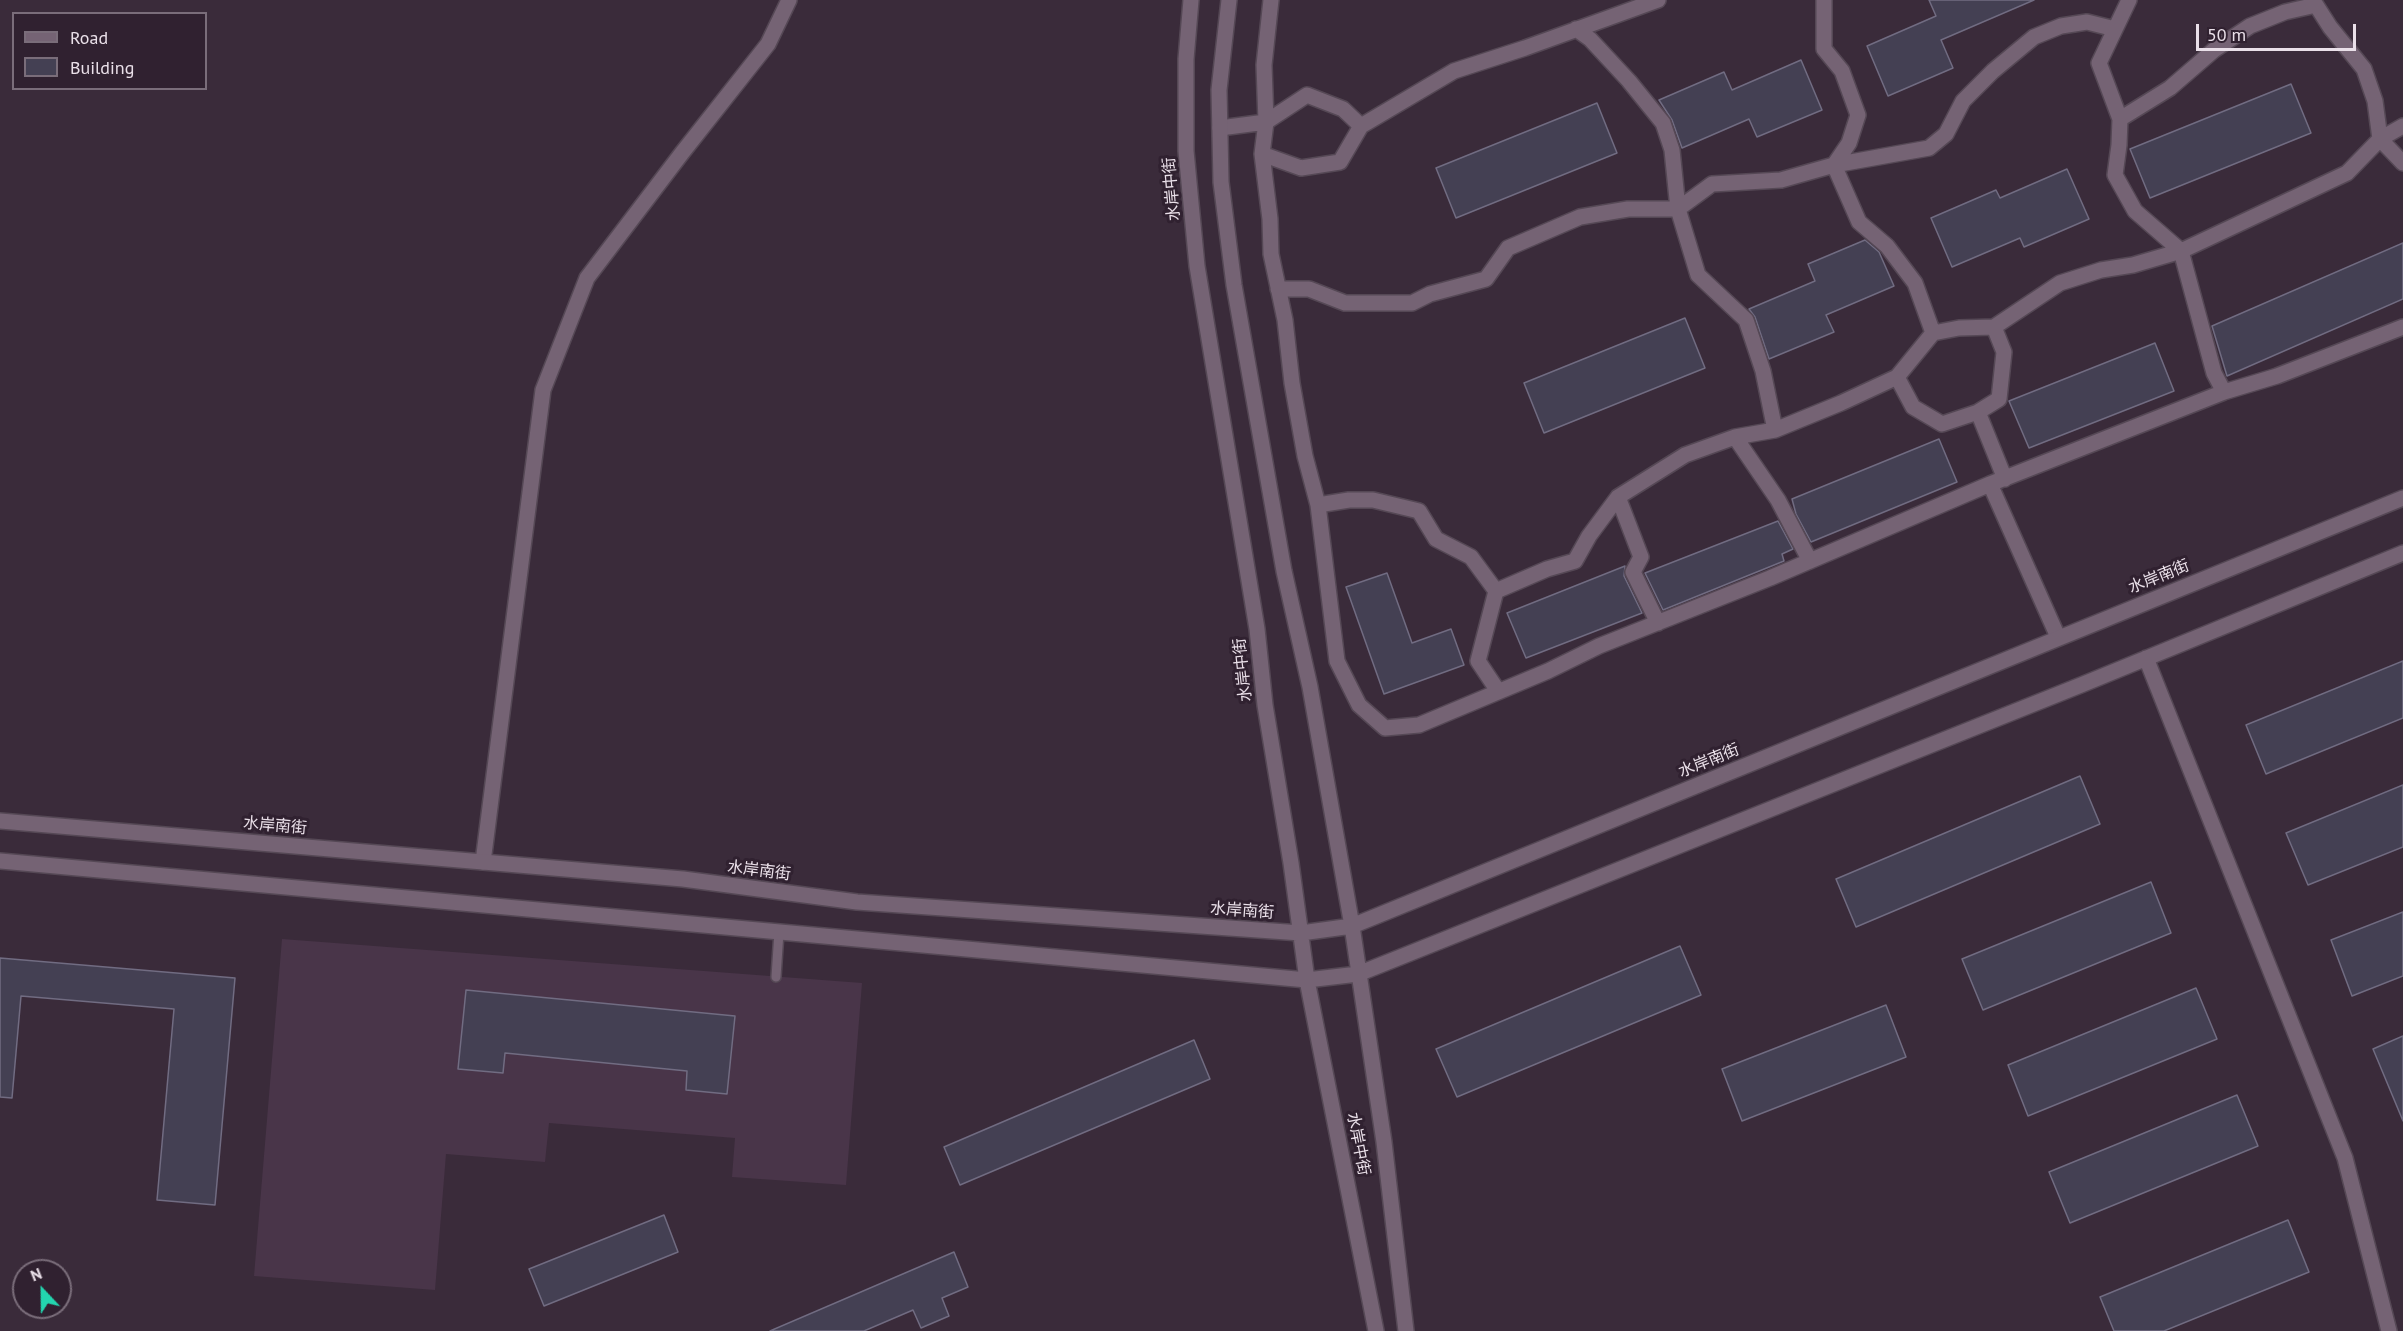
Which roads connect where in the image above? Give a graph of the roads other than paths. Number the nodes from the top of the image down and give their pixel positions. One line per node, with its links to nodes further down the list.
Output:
1 (789, 0): 46 (street)
2 (1191, 0): 49 (street, 水岸中街)
3 (1229, 0): 17 (street, 水岸中街)
4 (1271, 0): 14 (street)
5 (1658, 0): 12 (street)
6 (1824, 0): 21 (street)
7 (2129, 0): 11 (street)
8 (2272, 0): 10 (street)
9 (2317, 2): 10 (street); 18 (street)
10 (2285, 12): 13 (street)
11 (2115, 28): 13 (street); 21 (street)
12 (1576, 29): 15 (street); 22 (street)
13 (2120, 119): 23 (street)
14 (1266, 122): 15 (street); 17 (street); 19 (street)
15 (1361, 126): 19 (street)
16 (2403, 126): 18 (street)
17 (1220, 128): 47 (street, 水岸中街)
18 (2380, 139): 20 (street); 23 (street)
19 (1262, 154): 24 (street)
20 (2403, 162)
21 (1834, 165): 22 (street); 27 (street)
22 (1678, 209): 24 (street); 31 (street)
23 (2181, 251): 25 (street); 29 (street)
24 (1278, 289): 36 (street)
25 (1994, 327): 27 (street); 30 (street)
26 (2403, 327): 29 (street)
27 (1933, 333): 28 (street)
28 (1897, 377): 30 (street); 31 (street)
29 (2224, 392): 33 (street)
30 (1978, 412): 33 (street)
31 (1775, 430): 32 (street)
32 (1735, 437): 34 (street); 38 (street)
33 (1997, 482): 38 (street); 41 (street)
34 (1618, 497): 39 (street); 40 (street)
35 (2403, 498): 41 (street, 水岸南街)
36 (1317, 505): 39 (street); 43 (street)
37 (2403, 553): 42 (street)
38 (1810, 561): 40 (street)
39 (1496, 591): 43 (street)
40 (1658, 623): 43 (street)
41 (2058, 637): 47 (street, 水岸南街)
42 (2146, 658): 50 (street); 55 (street)
43 (1498, 691)
44 (0, 820): 46 (street, 水岸南街)
45 (0, 861): 48 (street)
46 (483, 862): 49 (street, 水岸南街)
47 (1352, 926): 49 (street, 水岸南街); 50 (street, 水岸中街)
48 (779, 932): 51 (lane); 52 (street)
49 (1301, 933): 52 (street, 水岸中街)
50 (1358, 974): 52 (street); 54 (street, 水岸中街)
51 (776, 977)
52 (1307, 980): 53 (street, 水岸中街)
53 (1376, 1331)
54 (1406, 1331)
55 (2389, 1331)

